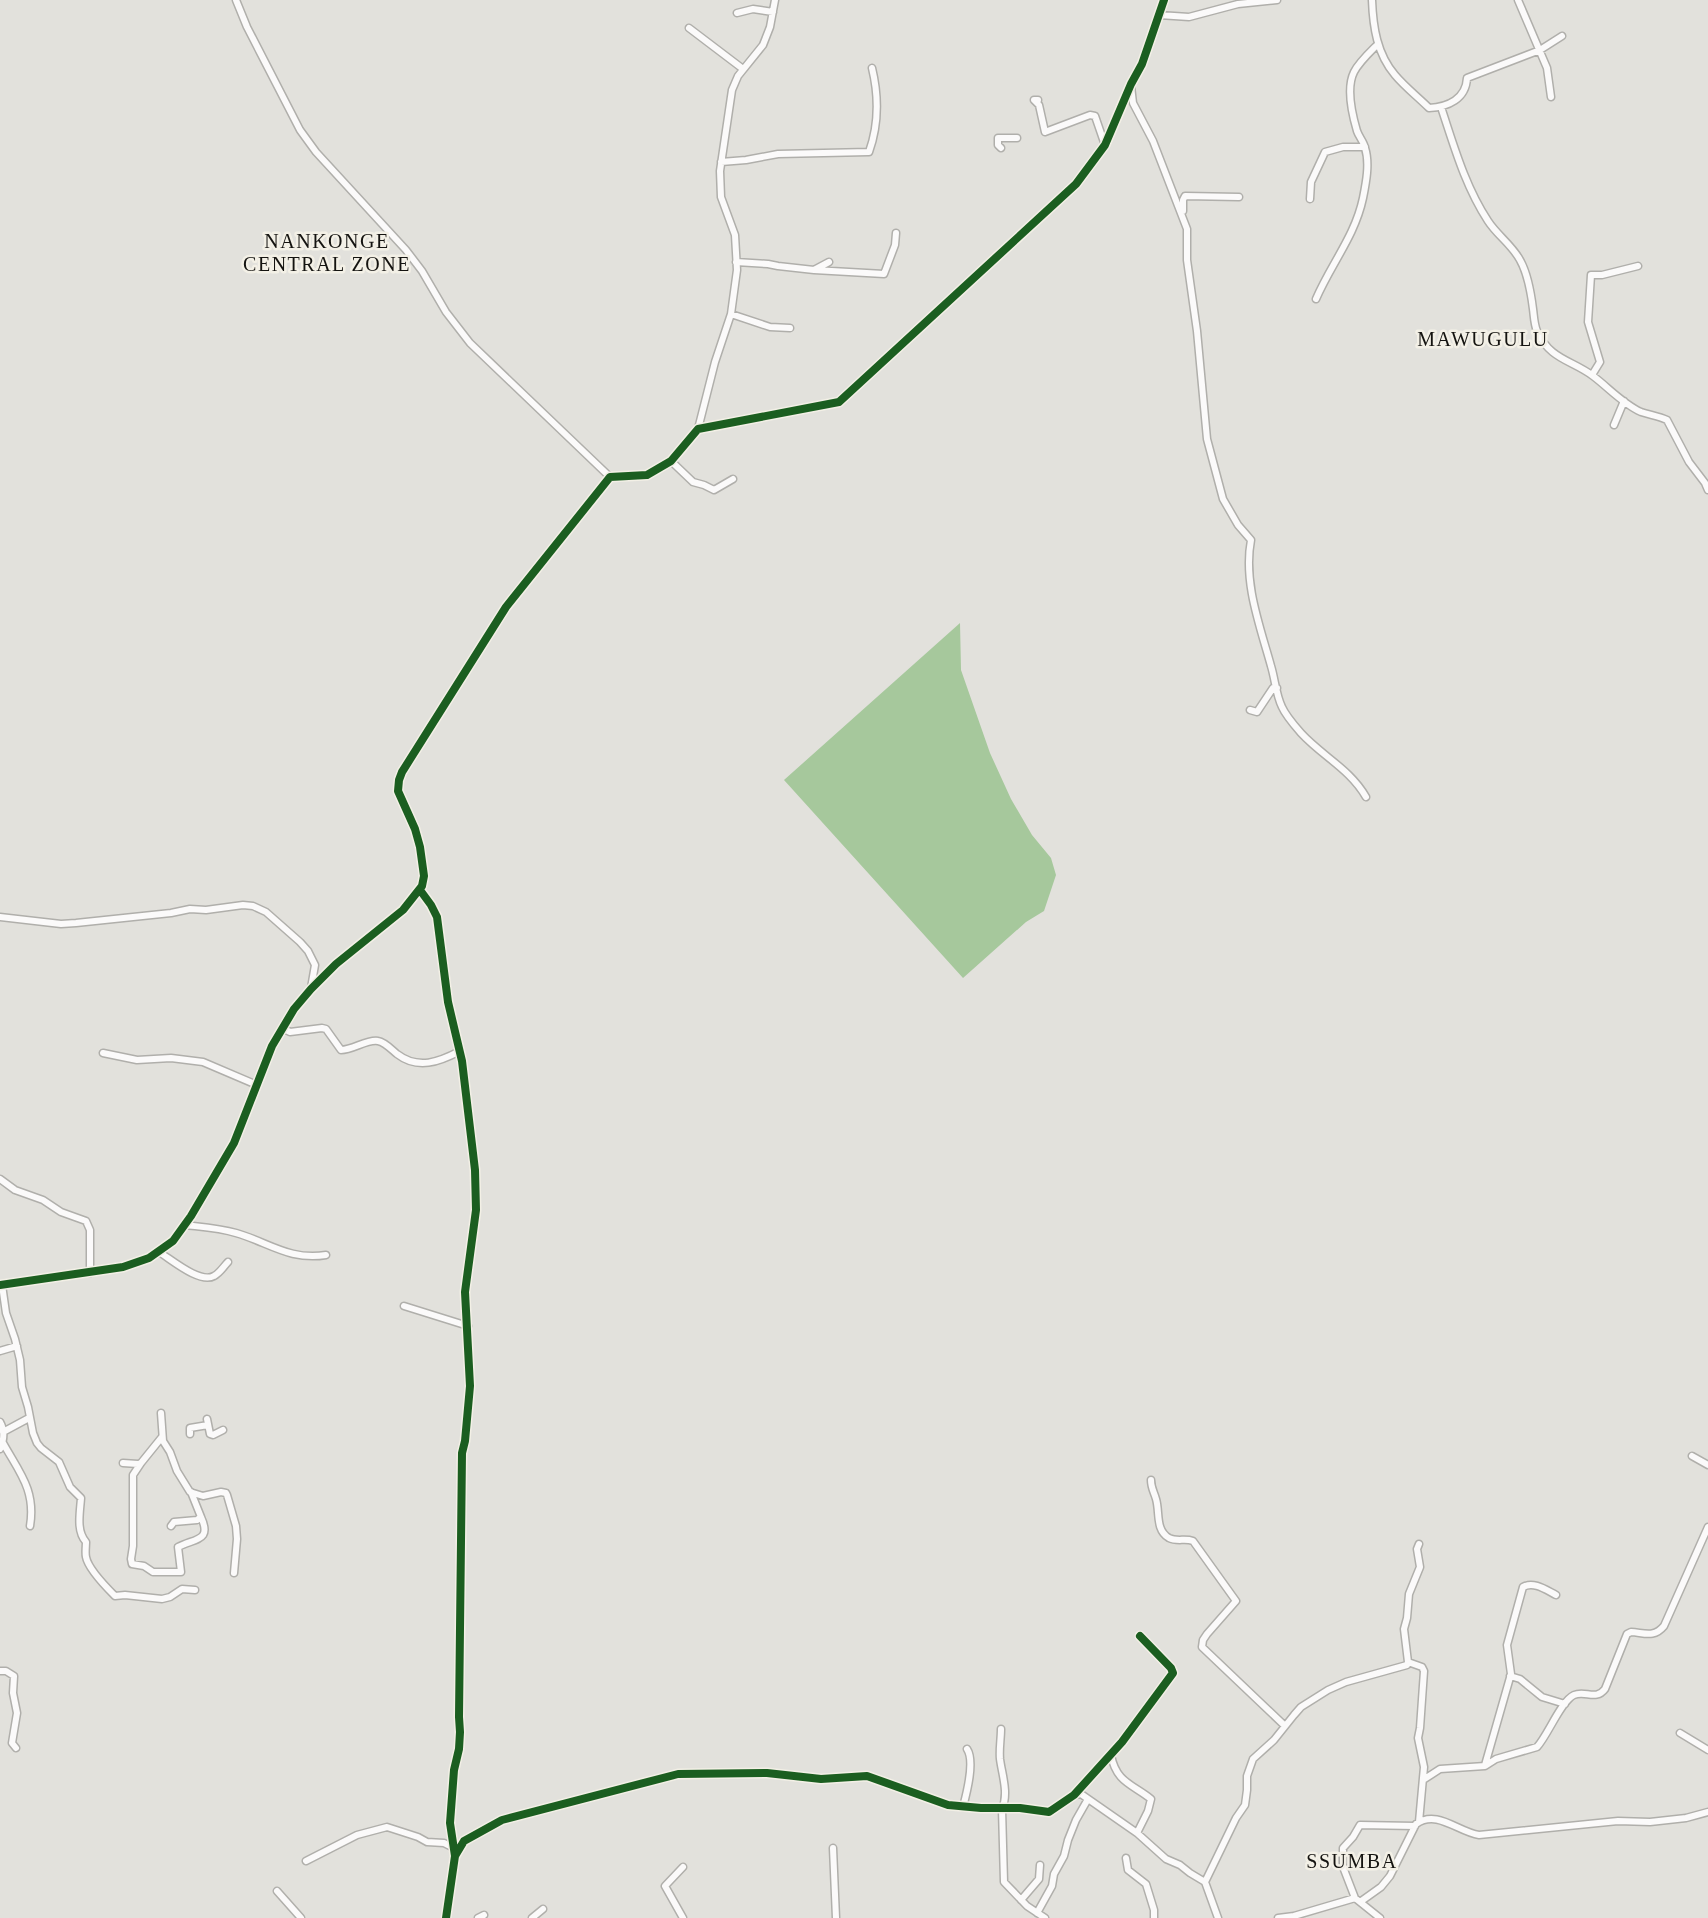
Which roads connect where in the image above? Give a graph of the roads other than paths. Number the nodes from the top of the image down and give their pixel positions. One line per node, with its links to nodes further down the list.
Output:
1 (236, 0): 41 (street)
2 (775, 0): 7 (street)
3 (1164, 0): 9 (street)
4 (1277, 0): 9 (street)
5 (1372, 0): 12 (street)
6 (1518, 0): 13 (street)
7 (773, 12): 8 (street); 15 (street)
8 (737, 13)
9 (1159, 15): 16 (street)
10 (689, 28): 15 (street)
11 (1562, 36): 13 (street)
12 (1378, 44): 19 (street); 22 (street)
13 (1540, 50): 17 (street); 19 (street)
14 (872, 68): 24 (street)
15 (743, 69): 24 (street)
16 (1131, 84): 21 (street); 27 (street)
17 (1551, 97)
18 (1038, 100): 21 (street)
19 (1441, 107): 36 (street)
20 (1017, 138): 23 (street)
21 (1105, 145): 39 (street)
22 (1365, 147): 26 (street); 33 (street)
23 (1001, 148)
24 (721, 162): 29 (street)
25 (1239, 197): 27 (street)
26 (1310, 199)
27 (1187, 229): 44 (street)
28 (896, 234): 32 (street)
29 (736, 262): 32 (street); 34 (street)
30 (829, 262): 32 (street)
31 (1638, 266): 36 (street)
32 (814, 270)
33 (1316, 299)
34 (731, 314): 35 (street); 39 (street)
35 (790, 328)
36 (1592, 375): 37 (street)
37 (1624, 401): 38 (street); 43 (street)
38 (1614, 425)
39 (698, 429): 40 (street)
40 (671, 461): 41 (street); 42 (street)
41 (610, 477): 47 (street)
42 (733, 479)
43 (1708, 490)
44 (1277, 688): 45 (street); 46 (street)
45 (1250, 710)
46 (1366, 797)
47 (420, 890): 49 (street); 51 (street)
48 (0, 917): 49 (street)
49 (311, 989): 50 (street)
50 (282, 1028): 51 (street); 53 (street)
51 (460, 1051): 62 (street)
52 (103, 1053): 53 (street)
53 (256, 1085): 55 (street)
54 (0, 1179): 59 (street)
55 (185, 1225): 56 (street); 57 (street)
56 (159, 1252): 58 (street); 59 (street)
57 (326, 1255)
58 (228, 1262)
59 (90, 1273): 60 (street)
60 (1, 1285): 63 (street)
61 (404, 1306): 62 (street)
62 (468, 1326): 108 (street)
63 (17, 1346): 64 (street); 66 (street)
64 (0, 1352)
65 (161, 1413): 71 (street)
66 (29, 1418): 69 (street); 85 (street)
67 (0, 1422): 69 (street)
68 (223, 1430): 70 (street)
69 (3, 1432): 72 (street)
70 (190, 1434)
71 (162, 1437): 75 (street); 78 (street)
72 (1, 1446): 80 (street)
73 (1692, 1456): 76 (street)
74 (123, 1463): 75 (street)
75 (141, 1463): 79 (street)
76 (1708, 1465)
77 (1151, 1480): 92 (street)
78 (190, 1492): 79 (street); 84 (street)
79 (201, 1517): 81 (street)
80 (30, 1526)
81 (171, 1526)
82 (1708, 1527): 91 (street)
83 (1419, 1544): 88 (street)
84 (234, 1573)
85 (195, 1590)
86 (1556, 1595): 90 (street)
87 (1140, 1636): 98 (street)
88 (1408, 1662): 92 (street); 100 (street)
89 (0, 1671): 95 (street)
90 (1510, 1676): 91 (street); 99 (street)
91 (1565, 1704): 99 (street)
92 (1285, 1726): 115 (street)
93 (1001, 1729): 104 (street)
94 (1680, 1733): 97 (street)
95 (16, 1748)
96 (968, 1749): 103 (street)
97 (1708, 1750)
98 (1111, 1755): 101 (street); 107 (street)
99 (1485, 1766): 100 (street)
100 (1423, 1780): 106 (street)
101 (1074, 1795): 102 (street); 104 (street)
102 (1088, 1799): 107 (street); 120 (street)
103 (963, 1807): 104 (street); 110 (street)
104 (1002, 1809): 117 (street)
105 (1708, 1812): 106 (street)
106 (1417, 1824): 118 (street); 118 (street)
107 (1137, 1833): 115 (street)
108 (454, 1848): 110 (street); 112 (street)
109 (833, 1848): 125 (street)
110 (455, 1856): 122 (street)
111 (1126, 1858): 127 (street)
112 (306, 1861)
113 (1041, 1865): 117 (street)
114 (684, 1866): 124 (street)
115 (1205, 1882): 128 (street)
116 (277, 1891): 121 (street)
117 (1021, 1900): 120 (street)
118 (1357, 1900): 129 (street); 130 (street)
119 (543, 1909): 123 (street)
120 (1037, 1913): 126 (street)
121 (301, 1918)
122 (446, 1918)
123 (532, 1918)
124 (683, 1918)
125 (836, 1918)
126 (1045, 1918)
127 (1154, 1918)
128 (1218, 1918)
129 (1278, 1918)
130 (1380, 1918)

